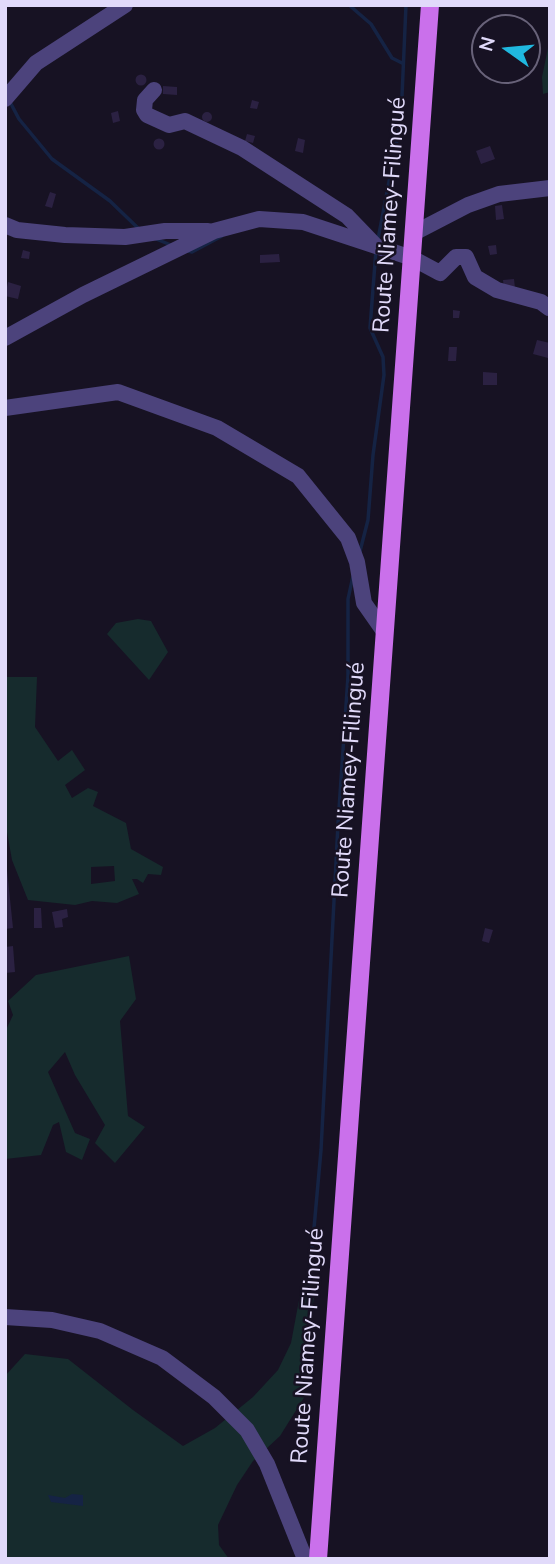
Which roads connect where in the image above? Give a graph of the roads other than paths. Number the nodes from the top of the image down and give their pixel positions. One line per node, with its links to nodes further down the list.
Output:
1 (125, 5): 4 (street)
2 (430, 5): 8 (main road, Route Niamey-Filingué)
3 (154, 90): 9 (street)
4 (5, 99)
5 (550, 188): 8 (street)
6 (5, 225): 7 (street)
7 (214, 231): 9 (street); 12 (street)
8 (414, 233): 10 (main road, Route Niamey-Filingué)
9 (377, 246): 10 (street)
10 (412, 258): 11 (street); 14 (main road, Route Niamey-Filingué)
11 (549, 308)
12 (5, 338)
13 (5, 408): 14 (street)
14 (385, 632): 17 (main road, Route Niamey-Filingué)
15 (5, 1317): 16 (street)
16 (305, 1559)
17 (318, 1559)

